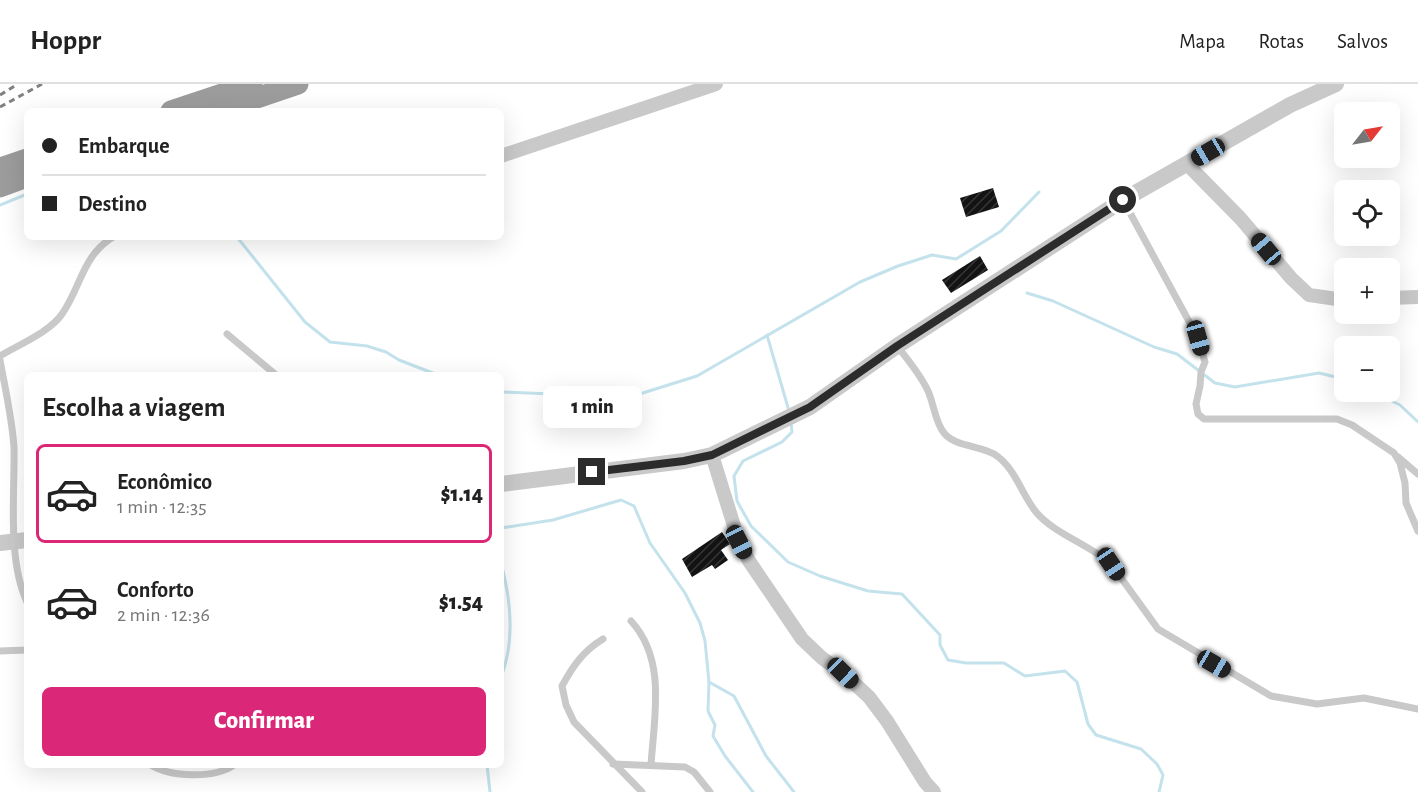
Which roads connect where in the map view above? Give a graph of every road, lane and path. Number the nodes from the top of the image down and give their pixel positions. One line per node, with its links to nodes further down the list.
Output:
1 (252, 84): 5 (highway)
2 (298, 84): 6 (highway)
3 (716, 84): 7 (street)
4 (1336, 84): 9 (street)
5 (180, 108)
6 (227, 108)
7 (504, 155)
8 (24, 160): 10 (highway)
9 (1187, 164): 13 (street); 17 (street)
10 (0, 168)
11 (24, 178): 12 (highway)
12 (0, 187)
13 (1123, 200): 19 (street); 22 (lane)
14 (108, 240): 20 (lane)
15 (1418, 297): 16 (street)
16 (1400, 298)
17 (1334, 299)
18 (227, 334): 21 (lane)
19 (897, 346): 23 (street); 33 (lane)
20 (0, 358): 27 (lane)
21 (272, 372)
22 (1394, 453): 24 (lane); 26 (lane)
23 (712, 455): 25 (street); 40 (street)
24 (1418, 474)
25 (504, 484)
26 (1418, 531)
27 (14, 542): 28 (lane)
28 (24, 595)
29 (631, 621): 35 (lane)
30 (603, 639): 34 (lane)
31 (24, 650): 32 (lane)
32 (0, 651)
33 (1418, 709)
34 (614, 764): 35 (lane); 38 (lane)
35 (651, 765): 39 (lane)
36 (155, 768): 37 (lane)
37 (227, 768)
38 (642, 792)
39 (710, 792)
40 (934, 792)

